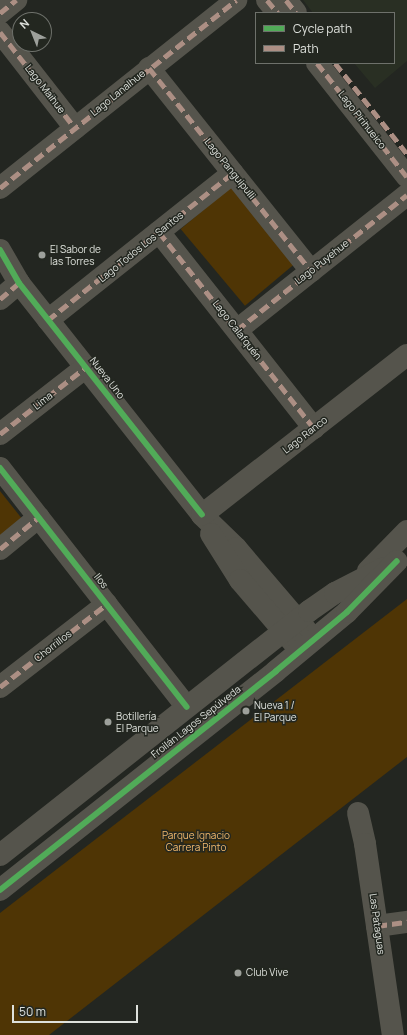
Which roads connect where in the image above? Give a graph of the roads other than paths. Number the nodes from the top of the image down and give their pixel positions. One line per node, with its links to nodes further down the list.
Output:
1 (16, 0): 7 (street)
2 (236, 0): 11 (street, Lago Lanalhue)
3 (267, 0): 5 (street)
4 (286, 0): 6 (street)
5 (277, 12)
6 (295, 12)
7 (0, 13)
8 (0, 32): 12 (street, Lago Maihue)
9 (318, 64): 15 (street, Lago Pirihueico)
10 (336, 64): 13 (street, Lago Pirihueico)
11 (149, 68): 12 (street, Lago Lanalhue); 14 (street, Lago Panguipulli)
12 (75, 128): 16 (street, Lago Lanalhue)
13 (407, 154)
14 (233, 173): 18 (street, Lago Todos Los Santos); 21 (street, Lago Panguipulli)
15 (407, 177)
16 (0, 188)
17 (407, 195): 21 (street, Lago Puyehue)
18 (159, 232): 24 (street, Lago Todos Los Santos); 25 (street, Lago Calafquén)
19 (0, 250): 22 (street, Nueva Uno)
20 (0, 268): 22 (street, Nueva Uno)
21 (311, 271): 25 (street, Lago Puyehue)
22 (19, 284): 23 (street); 24 (street, Nueva Uno)
23 (0, 298)
24 (48, 320): 27 (street, Nueva Uno)
25 (237, 330): 28 (street, Lago Calafquén)
26 (407, 354): 28 (street, Lago Ranco)
27 (86, 367): 29 (street, Lima); 31 (street, Nueva Uno)
28 (314, 428): 31 (street, Lago Ranco)
29 (0, 434)
30 (0, 468): 32 (street, Ilos)
31 (202, 515): 38 (street, Nueva Uno)
32 (39, 517): 34 (street); 37 (street, Ilos)
33 (407, 531): 36 (street, Froilán Lagos Sepúlveda)
34 (0, 549)
35 (404, 561): 36 (street, Froilán Lagos Sepúlveda)
36 (364, 586): 38 (street, Froilán Lagos Sepúlveda); 39 (street, Froilán Lagos Sepúlveda)
37 (107, 604): 40 (street, Chorrillos); 41 (street, Ilos)
38 (290, 626): 39 (street, Nueva Uno); 41 (street, Froilán Lagos Sepúlveda)
39 (307, 645): 43 (street, Froilán Lagos Sepúlveda)
40 (0, 688)
41 (187, 707): 42 (street, Froilán Lagos Sepúlveda)
42 (113, 766): 43 (street); 45 (street, Froilán Lagos Sepúlveda)
43 (130, 787): 46 (street, Froilán Lagos Sepúlveda)
44 (358, 813): 48 (street, Las Pataguas)
45 (0, 855)
46 (0, 890)
47 (407, 922): 48 (street)
48 (377, 926): 49 (street, Las Pataguas)
49 (393, 1035)

